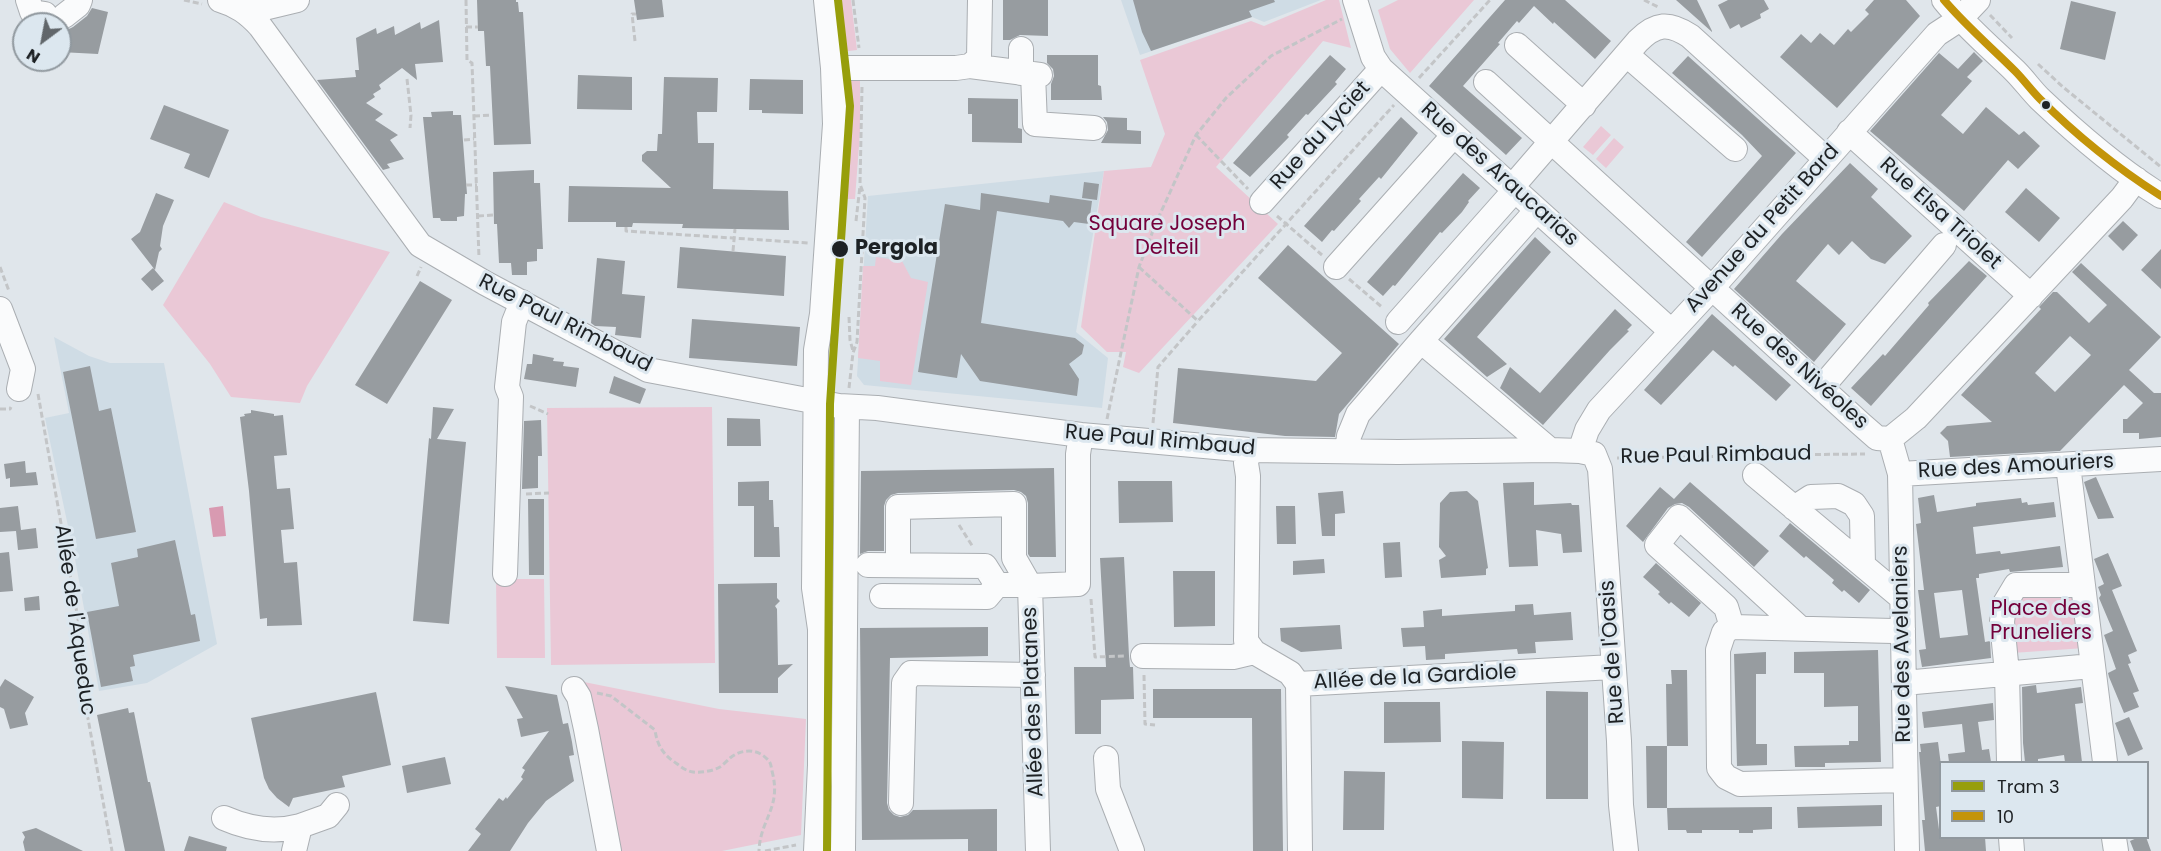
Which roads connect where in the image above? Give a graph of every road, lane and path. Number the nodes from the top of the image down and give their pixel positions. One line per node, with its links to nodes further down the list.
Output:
1 (184, 0): 9 (path)
2 (297, 0): 11 (street)
3 (466, 0): 14 (path)
4 (826, 0): 22 (street)
5 (980, 0): 21 (street)
6 (1490, 0): 26 (path, Rue du Lyciet)
7 (1944, 0): 13 (street)
8 (1978, 1): 13 (street, Avenue du Petit Bard); 17 (path)
9 (213, 3): 11 (street, Rue Paul Rimbaud)
10 (1357, 5): 23 (street, Rue des Araucarias); 33 (path)
11 (247, 12): 63 (street, Rue Paul Rimbaud)
12 (636, 14): 16 (path)
13 (1960, 19): 32 (street, Avenue du Petit Bard); 41 (street)
14 (466, 27): 15 (path); 29 (path)
15 (478, 27)
16 (635, 41)
17 (2015, 42)
18 (1517, 45): 27 (street)
19 (1627, 55): 27 (street); 38 (street); 39 (street)
20 (2034, 60): 40 (path)
21 (970, 66): 22 (street); 31 (street)
22 (833, 68): 73 (street)
23 (1381, 69): 26 (street, Rue des Araucarias); 47 (street, Rue du Lyciet)
24 (407, 79): 30 (path)
25 (1486, 82): 37 (street, Rue des Nivéoles)
26 (1406, 92): 34 (street, Rue des Araucarias); 66 (path, Rue du Lyciet)
27 (1584, 105): 37 (street)
28 (492, 115): 29 (path)
29 (474, 116): 35 (path)
30 (410, 128)
31 (1094, 128)
32 (1849, 132): 39 (street, Avenue du Petit Bard); 62 (street, Rue Elsa Triolet)
33 (1196, 135): 47 (path); 59 (path)
34 (1454, 135): 45 (street, Rue des Araucarias); 60 (street)
35 (474, 139): 36 (path); 44 (path)
36 (464, 140)
37 (1551, 142): 45 (street); 61 (street, Rue des Nivéoles)
38 (1735, 149)
39 (1826, 159): 61 (street, Avenue du Petit Bard)
40 (2161, 167)
41 (2136, 179): 46 (street); 62 (street)
42 (860, 184): 51 (path)
43 (466, 185): 44 (path)
44 (477, 185): 50 (path)
45 (1513, 188): 48 (street, Rue des Araucarias); 67 (street)
46 (2161, 196)
47 (1262, 202)
48 (1537, 210): 68 (street, Rue des Araucarias); 69 (street)
49 (494, 215): 50 (path)
50 (478, 216): 58 (path)
51 (856, 221)
52 (626, 227): 54 (path)
53 (735, 229): 54 (path)
54 (734, 238): 55 (path); 57 (path)
55 (812, 243)
56 (1944, 245): 71 (street)
57 (734, 251)
58 (479, 260)
59 (1139, 267): 66 (path); 75 (path)
60 (1336, 267)
61 (1712, 288): 68 (street, Avenue du Petit Bard); 71 (street, Rue des Nivéoles)
62 (2031, 296): 76 (street)
63 (522, 302): 73 (street, Rue Paul Rimbaud); 91 (street)
64 (0, 309): 72 (street)
65 (849, 317): 70 (path)
66 (1198, 321): 77 (path, Rue du Lyciet)
67 (1398, 321)
68 (1671, 331): 81 (street, Avenue du Petit Bard)
69 (1421, 341): 79 (street); 80 (street)
70 (853, 353)
71 (1822, 387): 76 (street, Rue des Nivéoles)
72 (28, 389): 120 (path, Allée de l'Aqueduc)
73 (815, 402): 74 (street, Rue Paul Rimbaud); 119 (street)
74 (847, 407): 75 (street, Rue Paul Rimbaud); 125 (street)
75 (1093, 435): 77 (street, Rue Paul Rimbaud); 93 (street)
76 (1890, 439): 81 (path, Rue Paul Rimbaud); 84 (street, Rue des Avelaniers)
77 (1152, 440): 78 (street, Rue Paul Rimbaud)
78 (1249, 450): 80 (street, Rue Paul Rimbaud); 101 (street)
79 (1550, 450): 80 (street, Rue Paul Rimbaud); 81 (street, Rue Paul Rimbaud)
80 (1347, 451)
81 (1587, 452): 104 (street, Rue de l'Oasis)
82 (2161, 459): 83 (street, Rue des Amouriers)
83 (2068, 465): 84 (street, Rue des Amouriers); 95 (street)
84 (1900, 474): 97 (street, Rue des Avelaniers)
85 (1755, 475): 87 (street)
86 (946, 505): 89 (street); 92 (path); 94 (street, Allée des Platanes)
87 (1794, 508): 90 (street); 90 (street)
88 (868, 565): 89 (street)
89 (898, 565): 92 (street)
90 (1863, 565): 97 (street)
91 (505, 574)
92 (991, 575): 94 (street); 96 (street)
93 (1078, 584): 94 (street); 102 (path)
94 (1030, 585): 106 (street, Allée des Platanes)
95 (2082, 585): 103 (street); 105 (street)
96 (882, 596)
97 (1902, 598): 100 (street, Rue des Avelaniers)
98 (1732, 627): 99 (street); 99 (street); 114 (street)
99 (1800, 628): 100 (street)
100 (1902, 629): 107 (street, Rue des Avelaniers)
101 (1254, 652): 102 (street); 108 (street, Allée de la Gardiole)
102 (1143, 656): 110 (path)
103 (2092, 666): 105 (street); 113 (street)
104 (1613, 667): 108 (street, Allée de la Gardiole); 129 (street, Rue de l'Oasis)
105 (2007, 673): 107 (street); 112 (street)
106 (1033, 675): 115 (street); 126 (street, Allée des Platanes)
107 (1904, 683): 114 (street, Rue des Avelaniers)
108 (1298, 684): 128 (street)
109 (575, 691): 122 (street); 123 (path)
110 (1155, 725)
111 (1106, 758): 127 (street)
112 (2009, 761)
113 (2105, 761)
114 (1905, 780): 130 (street, Rue des Avelaniers)
115 (902, 803)
116 (337, 805): 118 (street)
117 (225, 818): 118 (street)
118 (300, 826): 121 (street)
119 (805, 848): 124 (path)
120 (112, 851)
121 (294, 851)
122 (609, 851)
123 (759, 851)
124 (765, 851)
125 (843, 851)
126 (1038, 851)
127 (1132, 851)
128 (1300, 851)
129 (1626, 851)
130 (1907, 851)

